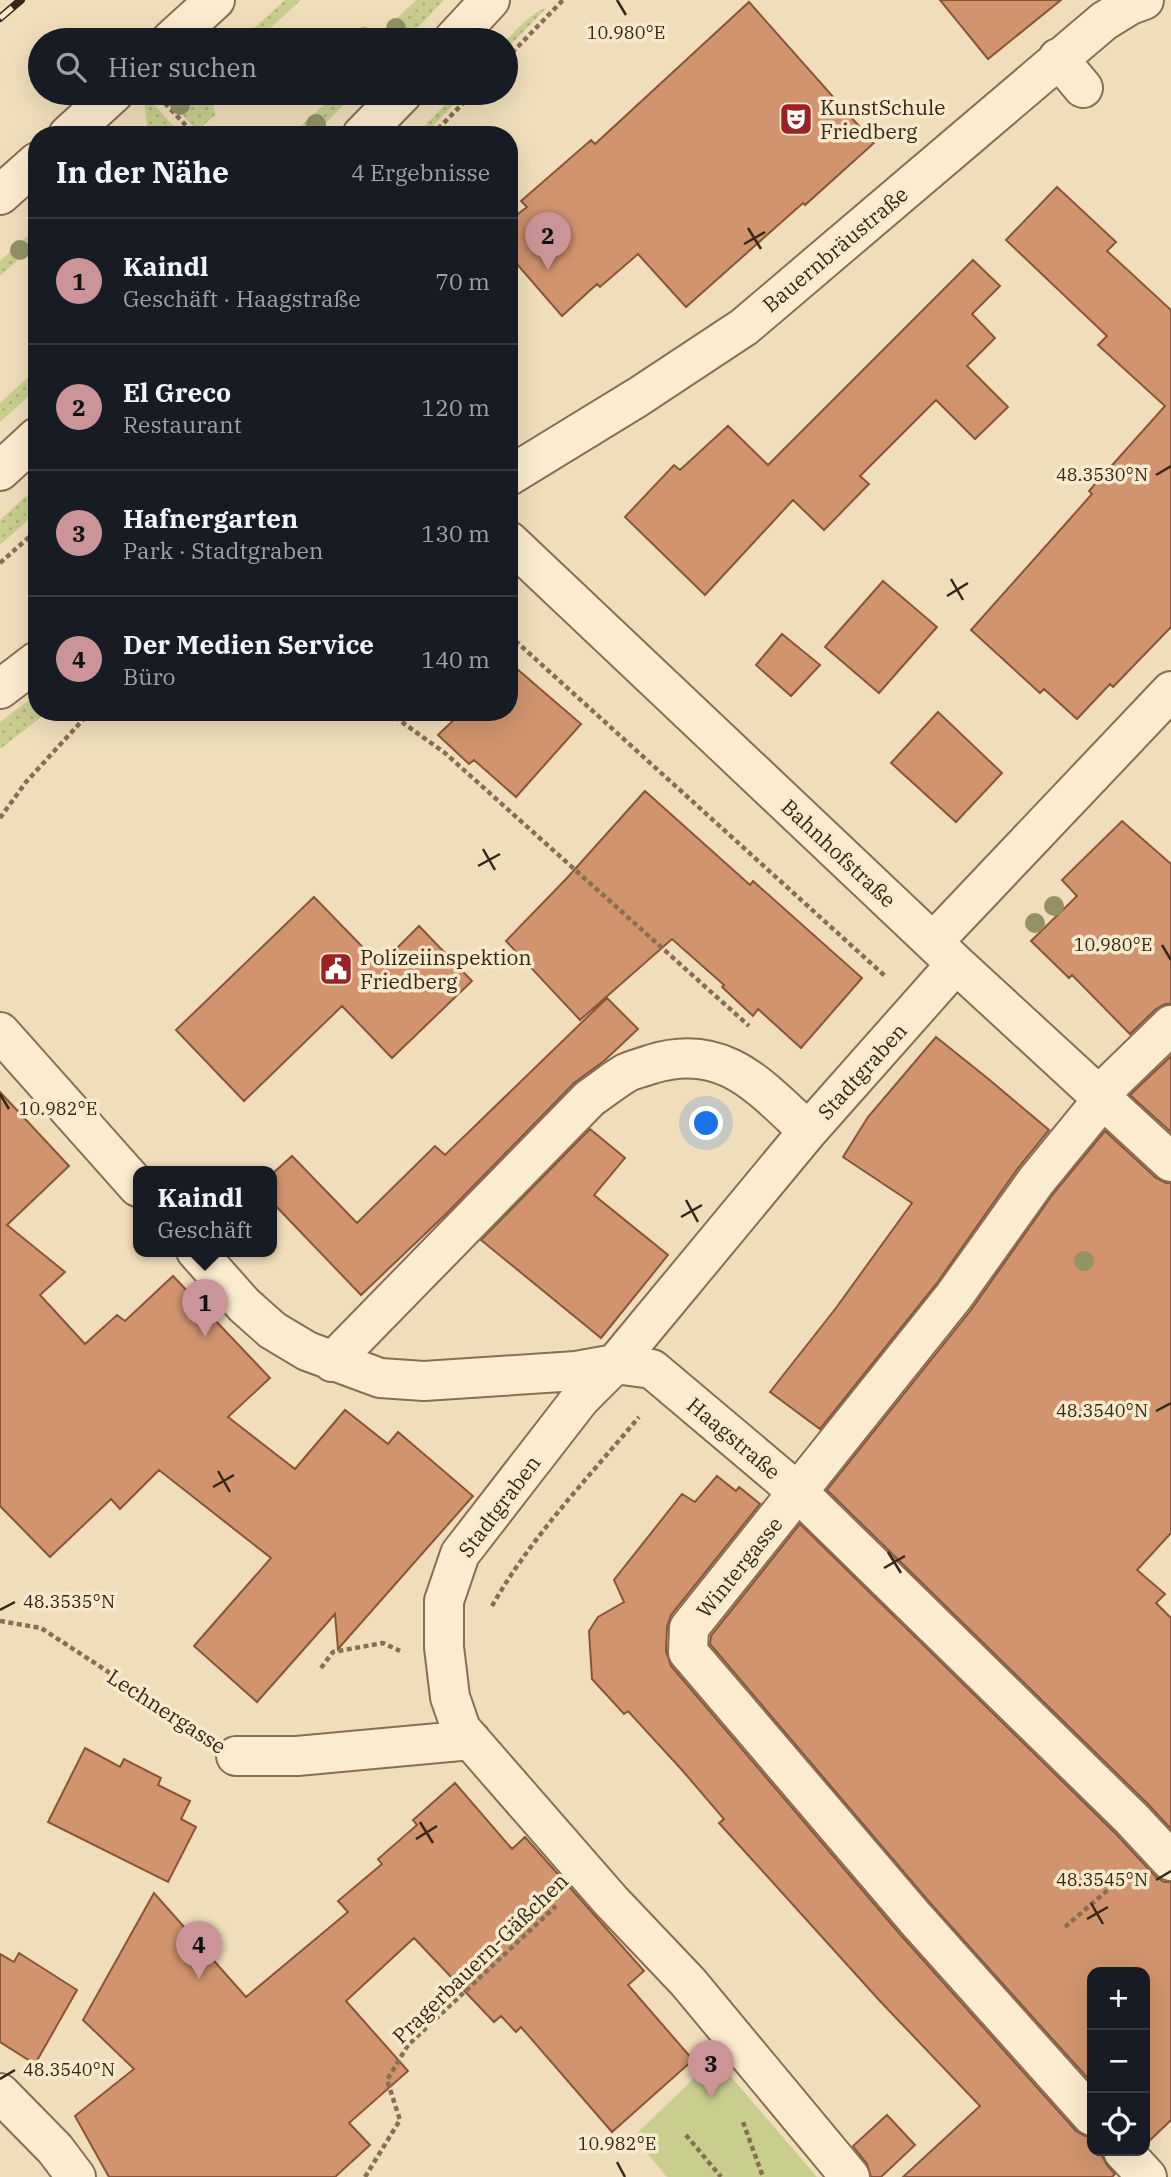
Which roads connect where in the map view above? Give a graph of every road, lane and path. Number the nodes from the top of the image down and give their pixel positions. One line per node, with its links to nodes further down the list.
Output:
1 (215, 0): 5 (street)
2 (490, 0): 6 (street)
3 (563, 0): 7 (path)
4 (1144, 0): 8 (street, Bauernbräustraße)
5 (185, 28)
6 (464, 28)
7 (518, 47)
8 (1058, 58): 9 (street); 21 (street, Bauernbräustraße)
9 (1083, 88)
10 (101, 105): 14 (street)
11 (166, 105): 15 (path)
12 (391, 105): 16 (street)
13 (461, 105): 17 (path)
14 (78, 126)
15 (186, 126)
16 (371, 126)
17 (441, 126)
18 (28, 170): 19 (street)
19 (0, 195)
20 (28, 445): 22 (street)
21 (518, 470)
22 (0, 471)
23 (28, 538): 25 (path)
24 (518, 550): 35 (street, Bahnhofstraße)
25 (0, 563)
26 (518, 643): 34 (path)
27 (28, 668): 28 (street)
28 (0, 689)
29 (1171, 691): 35 (street, Stadtgraben)
30 (82, 721): 32 (path)
31 (401, 721): 38 (path)
32 (0, 818)
33 (855, 937): 34 (path)
34 (849, 944): 36 (path)
35 (945, 953): 36 (street, Stadtgraben); 40 (street, Bahnhofstraße)
36 (919, 1007): 41 (street, Stadtgraben)
37 (1171, 1025): 40 (street, Wintergasse)
38 (751, 1028)
39 (0, 1032): 43 (street)
40 (1101, 1097): 42 (street, Bahnhofstraße); 48 (street, Wintergasse)
41 (808, 1131): 45 (street); 46 (street, Stadtgraben)
42 (1171, 1162)
43 (133, 1181)
44 (202, 1257): 45 (street, Haagstraße)
45 (332, 1362): 46 (street, Haagstraße)
46 (615, 1364): 47 (street, Haagstraße); 51 (street, Stadtgraben)
47 (669, 1382): 48 (street, Haagstraße); 49 (path)
48 (799, 1493): 55 (street, Haagstraße); 59 (street, Wintergasse)
49 (490, 1619)
50 (0, 1621): 54 (path, Lechnergasse)
51 (445, 1661): 52 (path); 53 (street, Stadtgraben)
52 (321, 1668)
53 (471, 1740): 54 (street, Lechnergasse); 56 (street, Stadtgraben)
54 (236, 1756)
55 (1163, 1853): 57 (path)
56 (588, 1875): 63 (path, Pragerbauern-Gäßchen); 65 (street, Stadtgraben)
57 (1065, 1927)
58 (0, 2093): 62 (street)
59 (1087, 2110)
60 (686, 2135): 64 (path)
61 (1128, 2156): 66 (street)
62 (76, 2177)
63 (365, 2177)
64 (721, 2177)
65 (850, 2177)
66 (1147, 2177)

